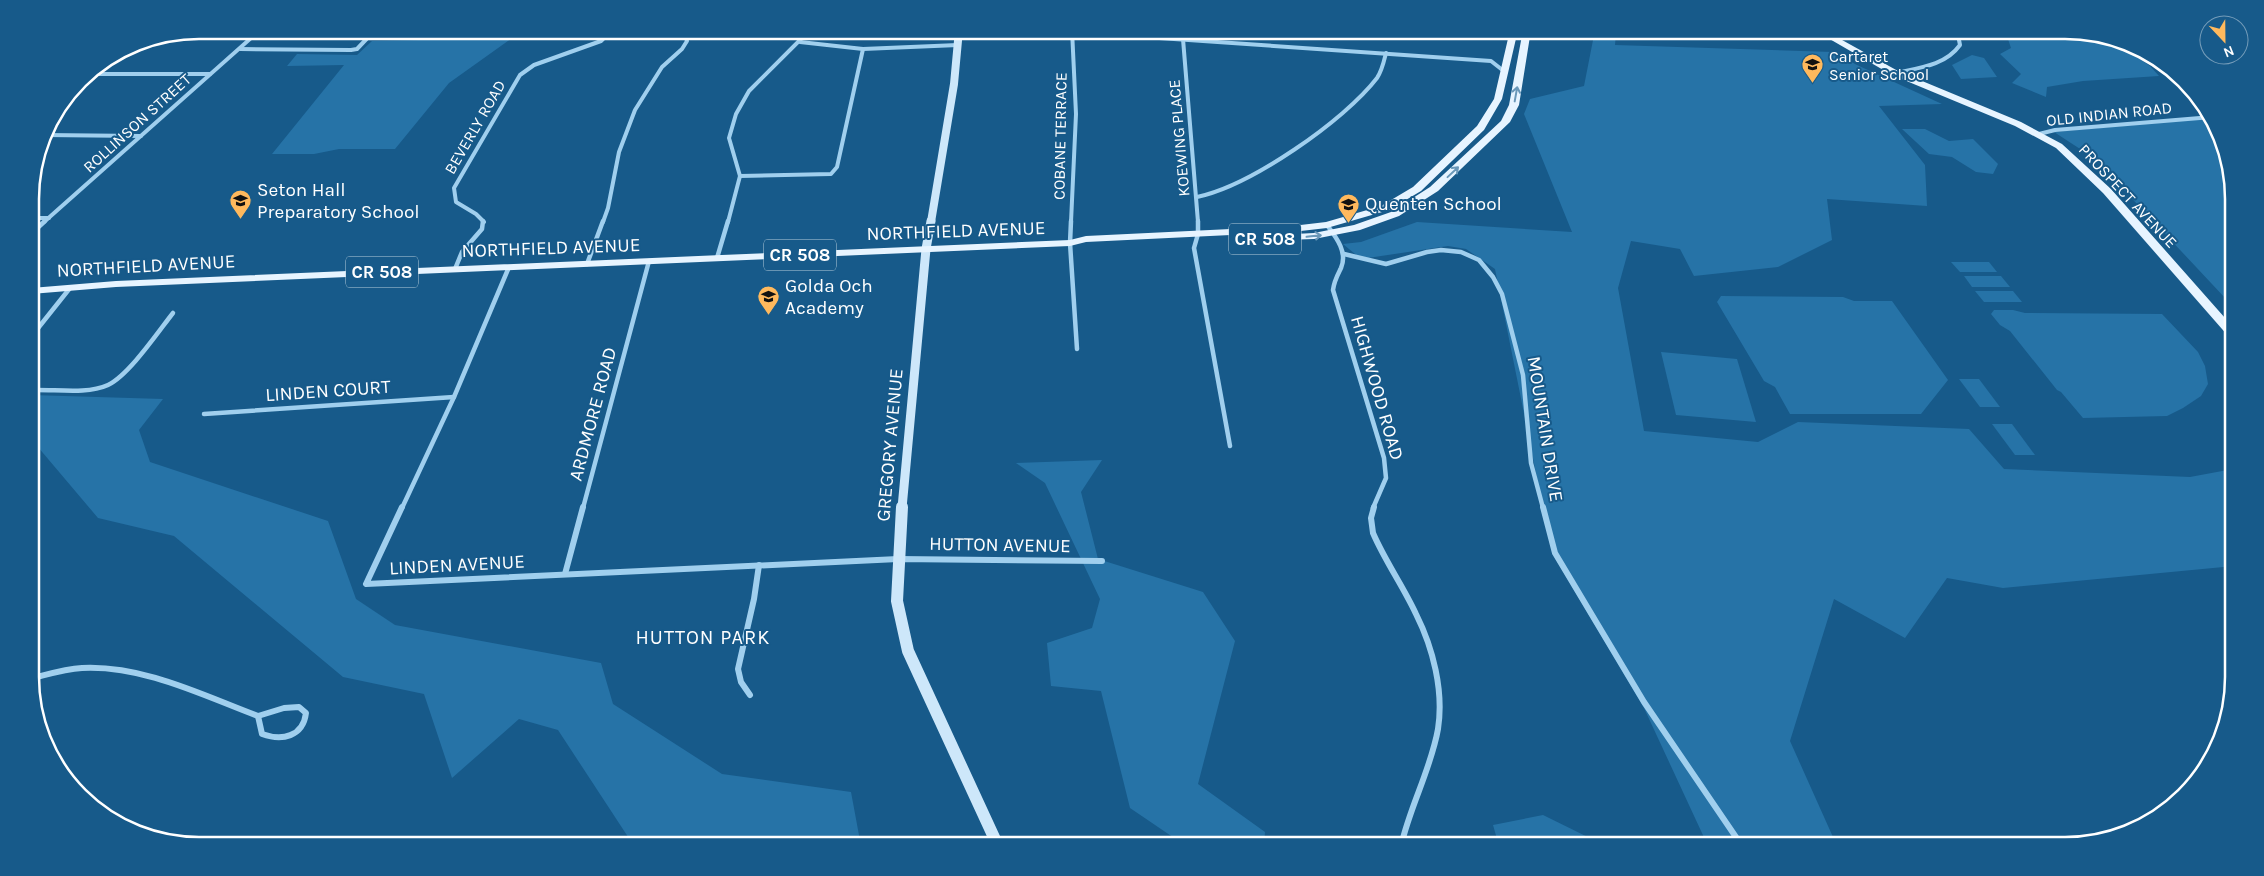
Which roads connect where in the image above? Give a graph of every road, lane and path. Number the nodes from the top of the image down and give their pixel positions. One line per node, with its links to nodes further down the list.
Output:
1 (251, 39): 15 (street, ROLLINSON STREET)
2 (367, 39): 15 (street)
3 (603, 39): 42 (street, BEVERLY ROAD)
4 (685, 39): 40 (street)
5 (802, 39): 13 (street)
6 (959, 39): 14 (main road, GREGORY AVENUE)
7 (1072, 39): 35 (street, COBANE TERRACE)
8 (1182, 39): 17 (street); 29 (street, KOEWING PLACE)
9 (1512, 39): 18 (main road, NORTHFIELD AVENUE / CR 508)
10 (1525, 39): 19 (main road, NORTHFIELD AVENUE / CR 508)
11 (1834, 39): 21 (main road, PROSPECT AVENUE)
12 (1959, 39): 21 (street)
13 (800, 42): 16 (street); 28 (street)
14 (958, 45): 16 (street); 36 (main road, GREGORY AVENUE)
15 (240, 49): 23 (street, ROLLINSON STREET)
16 (862, 49): 28 (street)
17 (1386, 53): 20 (street); 29 (street)
18 (1508, 61): 19 (main road); 20 (main road, NORTHFIELD AVENUE / CR 508)
19 (1521, 63): 33 (main road, NORTHFIELD AVENUE / CR 508, one-way to 19)
20 (1505, 72): 33 (main road, NORTHFIELD AVENUE / CR 508)
21 (1896, 73): 25 (main road, PROSPECT AVENUE)
22 (98, 74): 23 (street)
23 (210, 74): 27 (street, ROLLINSON STREET)
24 (2203, 118): 25 (street, OLD INDIAN ROAD)
25 (2039, 134): 46 (main road, PROSPECT AVENUE)
26 (52, 135): 27 (street)
27 (141, 136): 31 (street, ROLLINSON STREET)
28 (740, 176): 38 (street)
29 (1197, 197): 34 (street, KOEWING PLACE)
30 (39, 218): 31 (street)
31 (49, 218): 32 (street, ROLLINSON STREET)
32 (39, 227)
33 (1330, 229): 34 (main road, NORTHFIELD AVENUE / CR 508); 37 (street)
34 (1196, 238): 35 (main road, NORTHFIELD AVENUE / CR 508); 52 (street, KOEWING PLACE)
35 (1070, 243): 36 (main road, NORTHFIELD AVENUE / CR 508); 48 (street, COBANE TERRACE)
36 (926, 249): 38 (main road, NORTHFIELD AVENUE / CR 508); 53 (main road, GREGORY AVENUE)
37 (1344, 254): 61 (street, HIGHWOOD ROAD); 62 (street, MOUNTAIN DRIVE)
38 (717, 258): 39 (main road, NORTHFIELD AVENUE / CR 508)
39 (649, 261): 40 (main road, NORTHFIELD AVENUE / CR 508); 56 (street, ARDMORE ROAD)
40 (587, 264): 41 (main road, NORTHFIELD AVENUE / CR 508)
41 (510, 268): 42 (main road, NORTHFIELD AVENUE / CR 508); 50 (street, LINDEN AVENUE)
42 (455, 269): 43 (main road, NORTHFIELD AVENUE / CR 508)
43 (70, 288): 44 (main road, NORTHFIELD AVENUE / CR 508); 47 (street)
44 (39, 290)
45 (173, 313): 49 (street)
46 (2225, 325)
47 (39, 327)
48 (1077, 349)
49 (39, 390)
50 (454, 397): 51 (street, LINDEN COURT); 56 (street, LINDEN AVENUE)
51 (204, 414)
52 (1230, 446)
53 (898, 559): 54 (street, HUTTON AVENUE); 55 (street, LINDEN AVENUE); 60 (main road, GREGORY AVENUE)
54 (1102, 561)
55 (759, 565): 56 (street, LINDEN AVENUE); 58 (street)
56 (565, 574)
57 (39, 677): 59 (street)
58 (750, 695)
59 (258, 716): 59 (street)
60 (994, 837)
61 (1403, 837)
62 (1736, 837)

